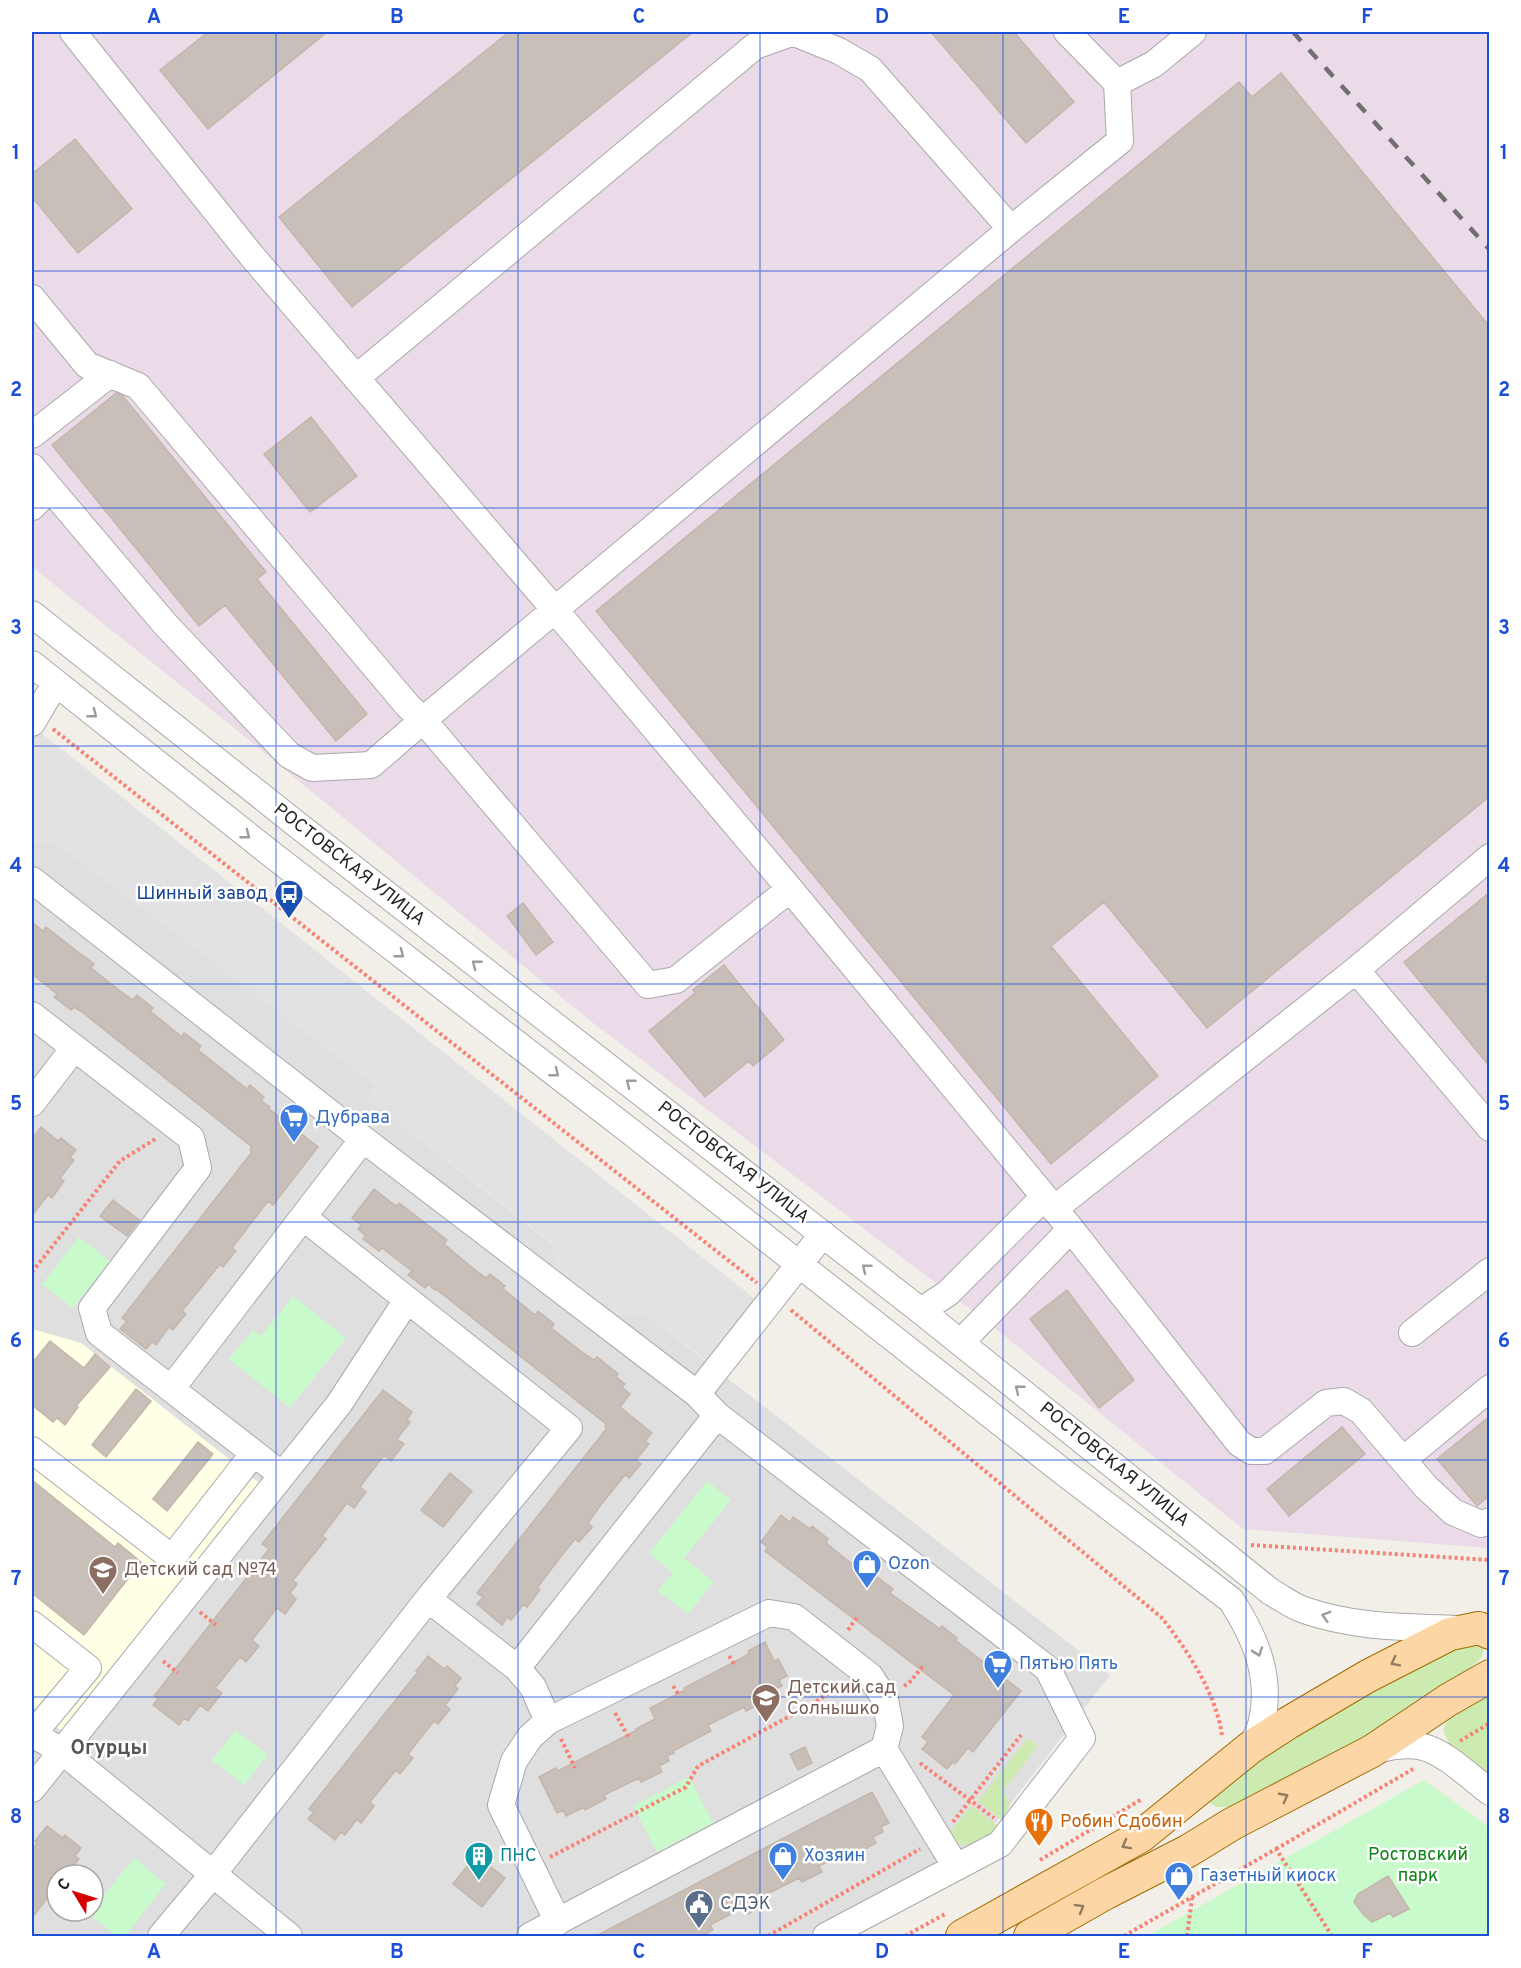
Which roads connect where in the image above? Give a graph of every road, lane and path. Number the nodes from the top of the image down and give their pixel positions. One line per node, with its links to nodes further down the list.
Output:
1 (73, 32): 9 (street)
2 (793, 32): 6 (street); 9 (street)
3 (1067, 32): 5 (street)
4 (1193, 32): 5 (street)
5 (1117, 83): 6 (street)
6 (1011, 229): 13 (street)
7 (32, 298): 8 (street)
8 (110, 374): 10 (street); 18 (street)
9 (356, 378): 13 (street)
10 (32, 435)
11 (32, 467): 12 (street)
12 (40, 498): 18 (street)
13 (555, 610): 18 (street); 21 (street)
14 (32, 614): 32 (street, РОСТОВСКАЯ УЛИЦА, one-way to 14)
15 (32, 664): 16 (street, РОСТОВСКАЯ УЛИЦА)
16 (55, 684): 17 (street); 33 (street, РОСТОВСКАЯ УЛИЦА, one-way to 33)
17 (34, 719): 36 (path)
18 (423, 720): 21 (street)
19 (1490, 856): 22 (street)
20 (32, 880): 28 (street)
21 (789, 889): 29 (street)
22 (1356, 970): 27 (street); 29 (street)
23 (32, 1015): 24 (street)
24 (74, 1048): 25 (street); 26 (street)
25 (32, 1103)
26 (175, 1126): 35 (path); 42 (street)
27 (1490, 1128)
28 (363, 1139): 30 (street); 43 (street)
29 (1049, 1203): 31 (street); 38 (street)
30 (303, 1217): 37 (street); 42 (street)
31 (1071, 1229): 40 (street); 47 (street)
32 (823, 1234): 33 (street); 38 (street, РОСТОВСКАЯ УЛИЦА, one-way to 32)
33 (800, 1263): 36 (street); 67 (street, РОСТОВСКАЯ УЛИЦА, one-way to 67)
34 (1490, 1271): 39 (street)
35 (32, 1272)
36 (774, 1296): 43 (street); 67 (path)
37 (407, 1300): 48 (street); 50 (street)
38 (921, 1311): 40 (street, РОСТОВСКАЯ УЛИЦА)
39 (1412, 1333)
40 (961, 1342): 52 (street, РОСТОВСКАЯ УЛИЦА, one-way to 40)
41 (1490, 1388): 47 (street)
42 (171, 1389): 46 (street)
43 (697, 1394): 44 (street)
44 (717, 1415): 55 (street); 83 (street)
45 (32, 1450): 46 (street)
46 (254, 1453): 48 (street)
47 (1403, 1460): 49 (street)
48 (282, 1475): 68 (street)
49 (1490, 1521)
50 (428, 1599): 55 (street); 84 (street)
51 (32, 1624): 63 (street)
52 (1480, 1629): 67 (main road, one-way to 67)
53 (1490, 1658): 60 (main road)
54 (924, 1665): 59 (path)
55 (517, 1668): 61 (street)
56 (863, 1671): 58 (street); 59 (street); 82 (path)
57 (1490, 1676): 60 (main road)
58 (604, 1695): 61 (street); 65 (path)
59 (885, 1699): 66 (street)
60 (1448, 1700): 69 (main road); 70 (street)
61 (550, 1721): 71 (path); 82 (street)
62 (1490, 1723): 70 (path)
63 (32, 1734): 68 (street)
64 (1021, 1735): 76 (path)
65 (629, 1738)
66 (885, 1744): 76 (path); 79 (street); 86 (street)
67 (1237, 1744): 72 (main road)
68 (62, 1751): 73 (street); 84 (street)
69 (1372, 1751): 70 (street); 78 (main road, one-way to 69)
70 (1439, 1754): 74 (street); 80 (path)
71 (575, 1768)
72 (1205, 1784): 78 (main road); 92 (main road, one-way to 92)
73 (32, 1789)
74 (1490, 1792)
75 (1142, 1799): 81 (path)
76 (970, 1800): 77 (path); 79 (path)
77 (999, 1822)
78 (1232, 1824): 93 (main road, one-way to 78)
79 (938, 1839): 83 (street); 90 (path)
80 (1276, 1849): 85 (path); 96 (path)
81 (1031, 1865)
82 (530, 1866): 86 (street)
83 (956, 1867): 91 (street)
84 (213, 1874): 87 (street); 88 (street)
85 (1192, 1897): 94 (path); 95 (path)
86 (558, 1922): 89 (street)
87 (161, 1936)
88 (290, 1936)
89 (530, 1936)
90 (768, 1936)
91 (826, 1936)
92 (962, 1936)
93 (1029, 1936)
94 (1124, 1936)
95 (1187, 1936)
96 (1332, 1936)

